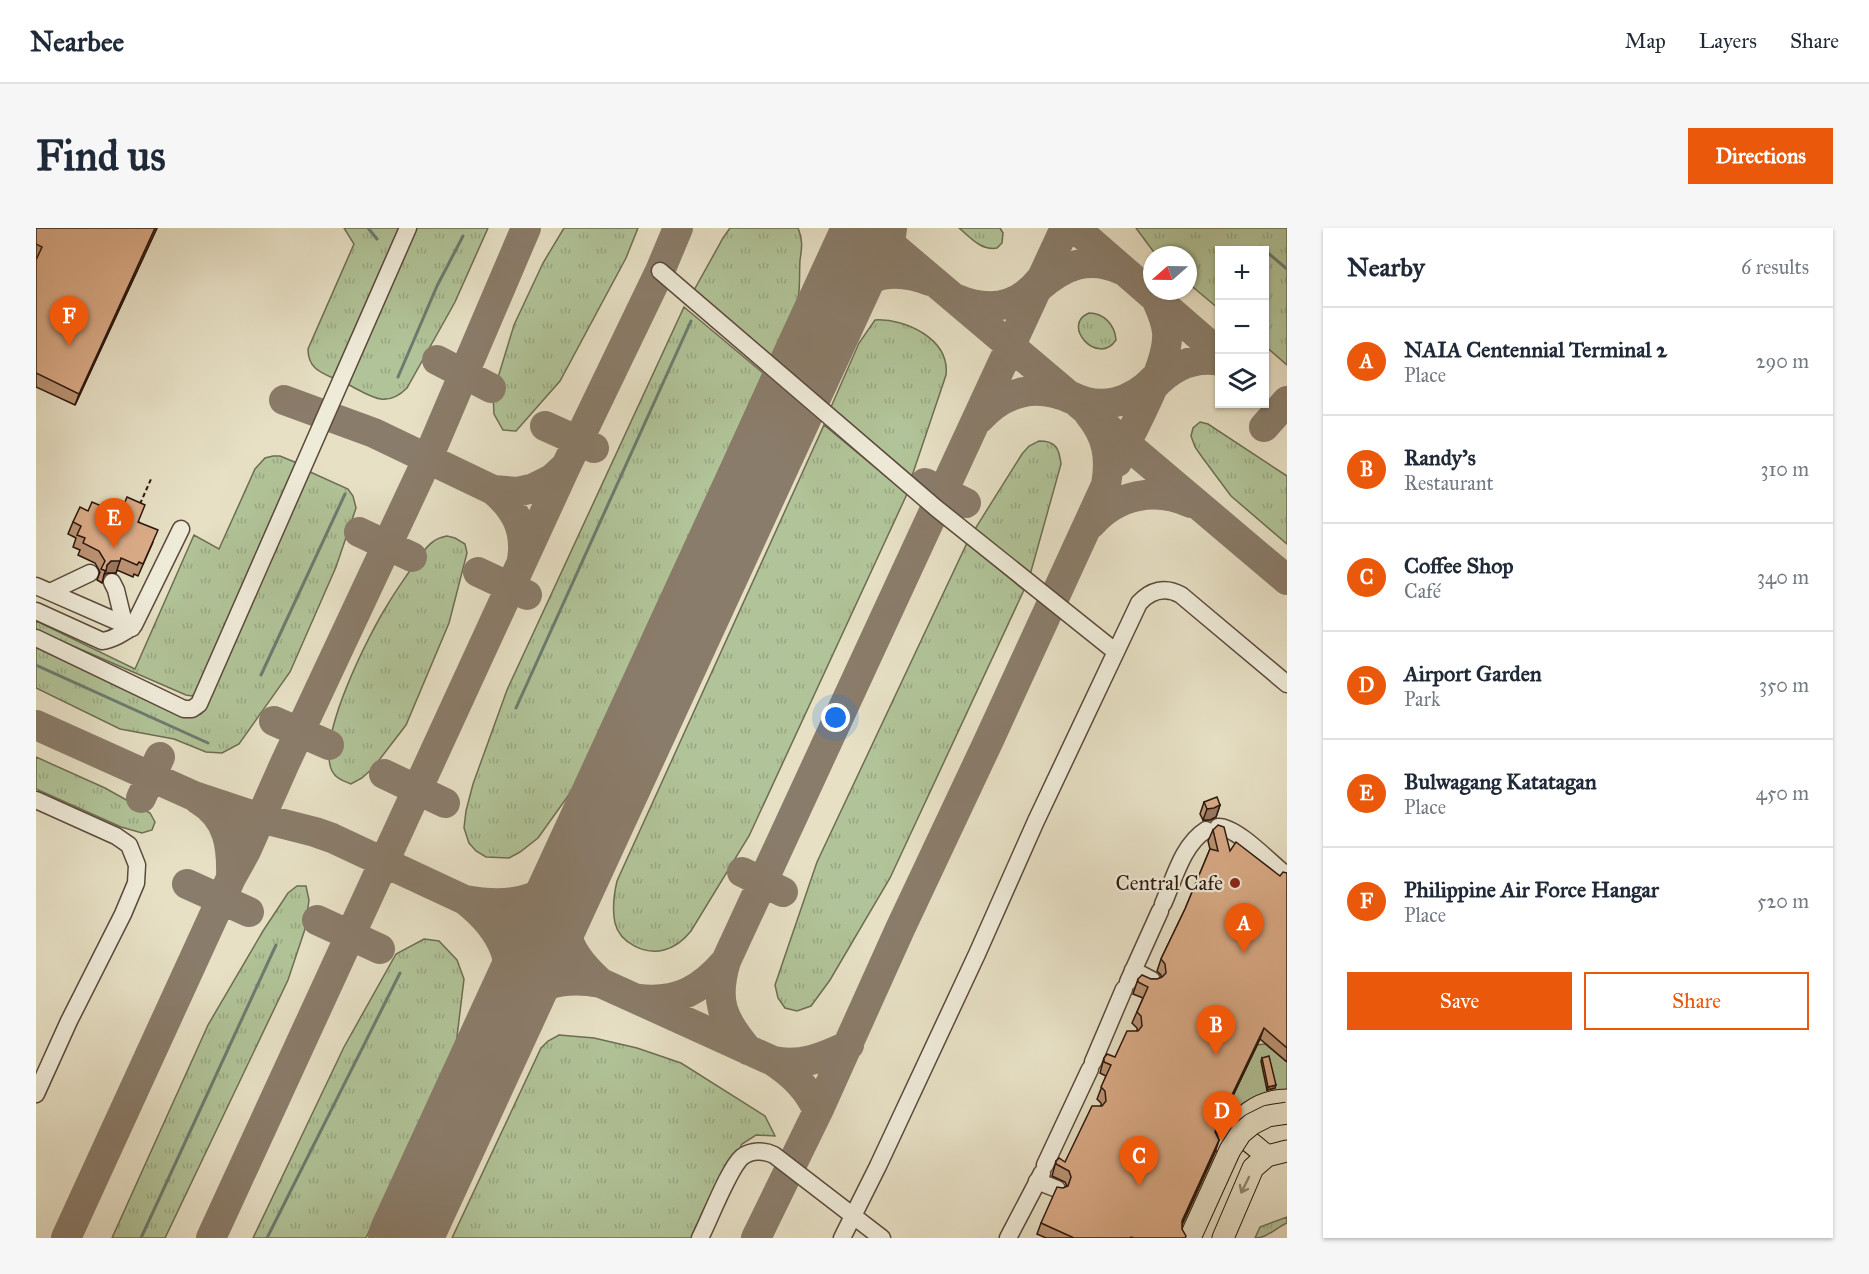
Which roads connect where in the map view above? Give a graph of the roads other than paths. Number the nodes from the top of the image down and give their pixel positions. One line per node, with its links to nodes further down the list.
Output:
1 (408, 228): 9 (lane)
2 (660, 271): 10 (lane)
3 (181, 529): 8 (lane)
4 (90, 573): 6 (lane)
5 (112, 582): 8 (lane)
6 (43, 589): 8 (lane)
7 (36, 611): 8 (lane)
8 (125, 629)
9 (36, 638)
10 (1116, 652): 11 (lane); 27 (lane)
11 (1287, 684)
12 (36, 800): 18 (lane)
13 (1286, 875): 15 (lane)
14 (1152, 980): 15 (lane)
15 (1128, 981): 16 (lane)
16 (1109, 1024): 17 (lane); 19 (lane)
17 (1128, 1033)
18 (36, 1094)
19 (1075, 1100): 21 (lane); 25 (lane)
20 (1287, 1100): 23 (main road)
21 (1092, 1108)
22 (1287, 1113): 33 (main road, bridge)
23 (1233, 1128): 24 (main road); 32 (main road)
24 (1277, 1153): 34 (main road, one-way to 34)
25 (1041, 1173): 26 (lane); 31 (lane)
26 (1057, 1190)
27 (853, 1216): 28 (lane); 29 (lane); 30 (lane)
28 (700, 1238)
29 (842, 1238)
30 (882, 1238)
31 (1008, 1238)
32 (1179, 1238)
33 (1190, 1238)
34 (1222, 1238)

